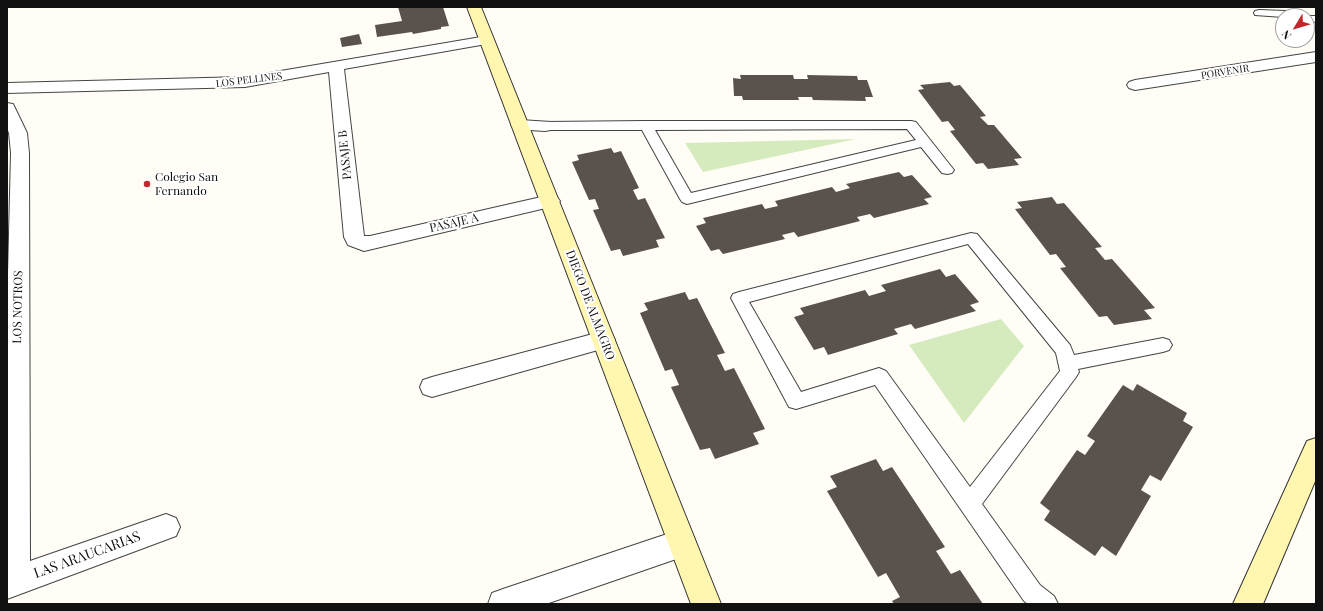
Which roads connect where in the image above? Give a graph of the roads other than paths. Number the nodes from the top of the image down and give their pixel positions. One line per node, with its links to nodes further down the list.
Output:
1 (474, 7): 4 (street, DIEGO DE ALMAGRO)
2 (1259, 12): 3 (lane)
3 (1275, 13)
4 (487, 40): 6 (street, LOS PELLINES); 10 (street, DIEGO DE ALMAGRO)
5 (1316, 57): 7 (street, PORVENIR)
6 (336, 66): 8 (street, LOS PELLINES); 17 (street, PASAJE B)
7 (1134, 85)
8 (7, 88)
9 (7, 108): 14 (street, LOS NOTROS)
10 (520, 125): 12 (street); 16 (street, DIEGO DE ALMAGRO)
11 (646, 125): 12 (lane); 13 (lane); 13 (lane)
12 (545, 126)
13 (925, 142): 15 (lane)
14 (13, 154): 18 (street, LOS NOTROS)
15 (947, 170)
16 (550, 201): 17 (street, PASAJE A); 19 (street, DIEGO DE ALMAGRO)
17 (358, 243)
18 (12, 318): 27 (street, LOS NOTROS)
19 (604, 340): 22 (street); 26 (street, DIEGO DE ALMAGRO)
20 (1163, 345): 21 (lane)
21 (1067, 364): 24 (lane); 24 (lane)
22 (432, 387)
23 (1314, 458): 31 (street)
24 (969, 505): 30 (lane)
25 (166, 527): 27 (street, LAS ARAUCARIAS)
26 (682, 543): 28 (street); 29 (street, DIEGO DE ALMAGRO)
27 (11, 583)
28 (503, 604)
29 (706, 604)
30 (1046, 604)
31 (1248, 604)

